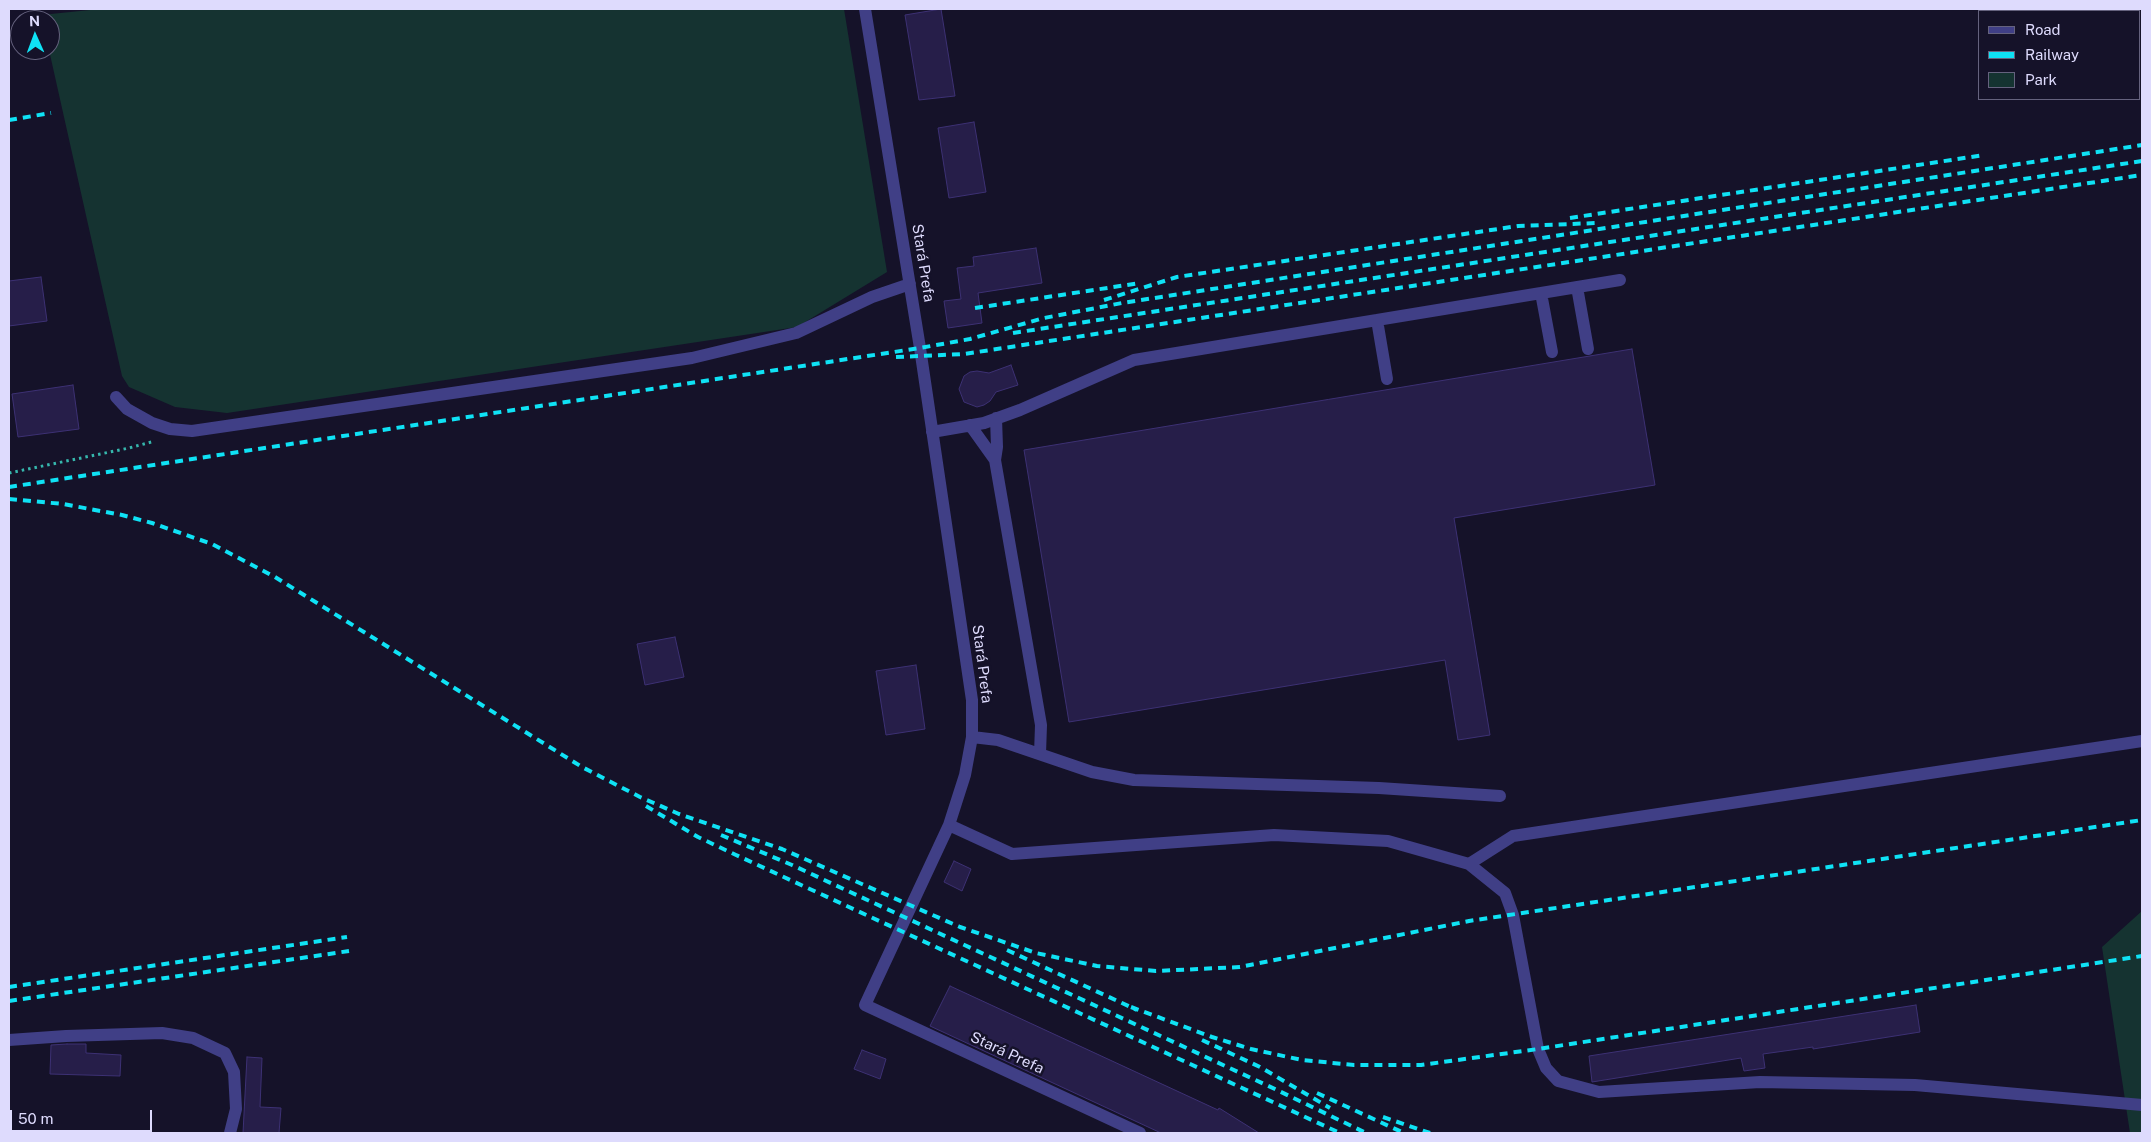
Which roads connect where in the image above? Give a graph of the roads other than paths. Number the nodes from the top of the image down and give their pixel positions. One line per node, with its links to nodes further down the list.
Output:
1 (865, 9): 3 (lane, Stará Prefa)
2 (1620, 280): 4 (lane)
3 (910, 284): 10 (lane); 13 (lane, Stará Prefa)
4 (1577, 287): 5 (lane); 7 (lane)
5 (1542, 293): 6 (lane); 8 (lane)
6 (1377, 320): 9 (lane); 11 (lane)
7 (1588, 349)
8 (1552, 352)
9 (1387, 379)
10 (116, 397)
11 (996, 418): 12 (lane); 14 (lane)
12 (970, 425): 13 (lane); 14 (lane)
13 (932, 432): 15 (lane, Stará Prefa)
14 (995, 460): 17 (lane)
15 (972, 737): 17 (lane); 19 (lane, Stará Prefa)
16 (2142, 741): 20 (lane)
17 (1040, 754): 18 (lane)
18 (1500, 796)
19 (949, 825): 20 (lane); 24 (lane, Stará Prefa)
20 (1469, 864): 22 (lane)
21 (9, 1040): 23 (lane)
22 (2142, 1105)
23 (230, 1133)
24 (1140, 1133)

